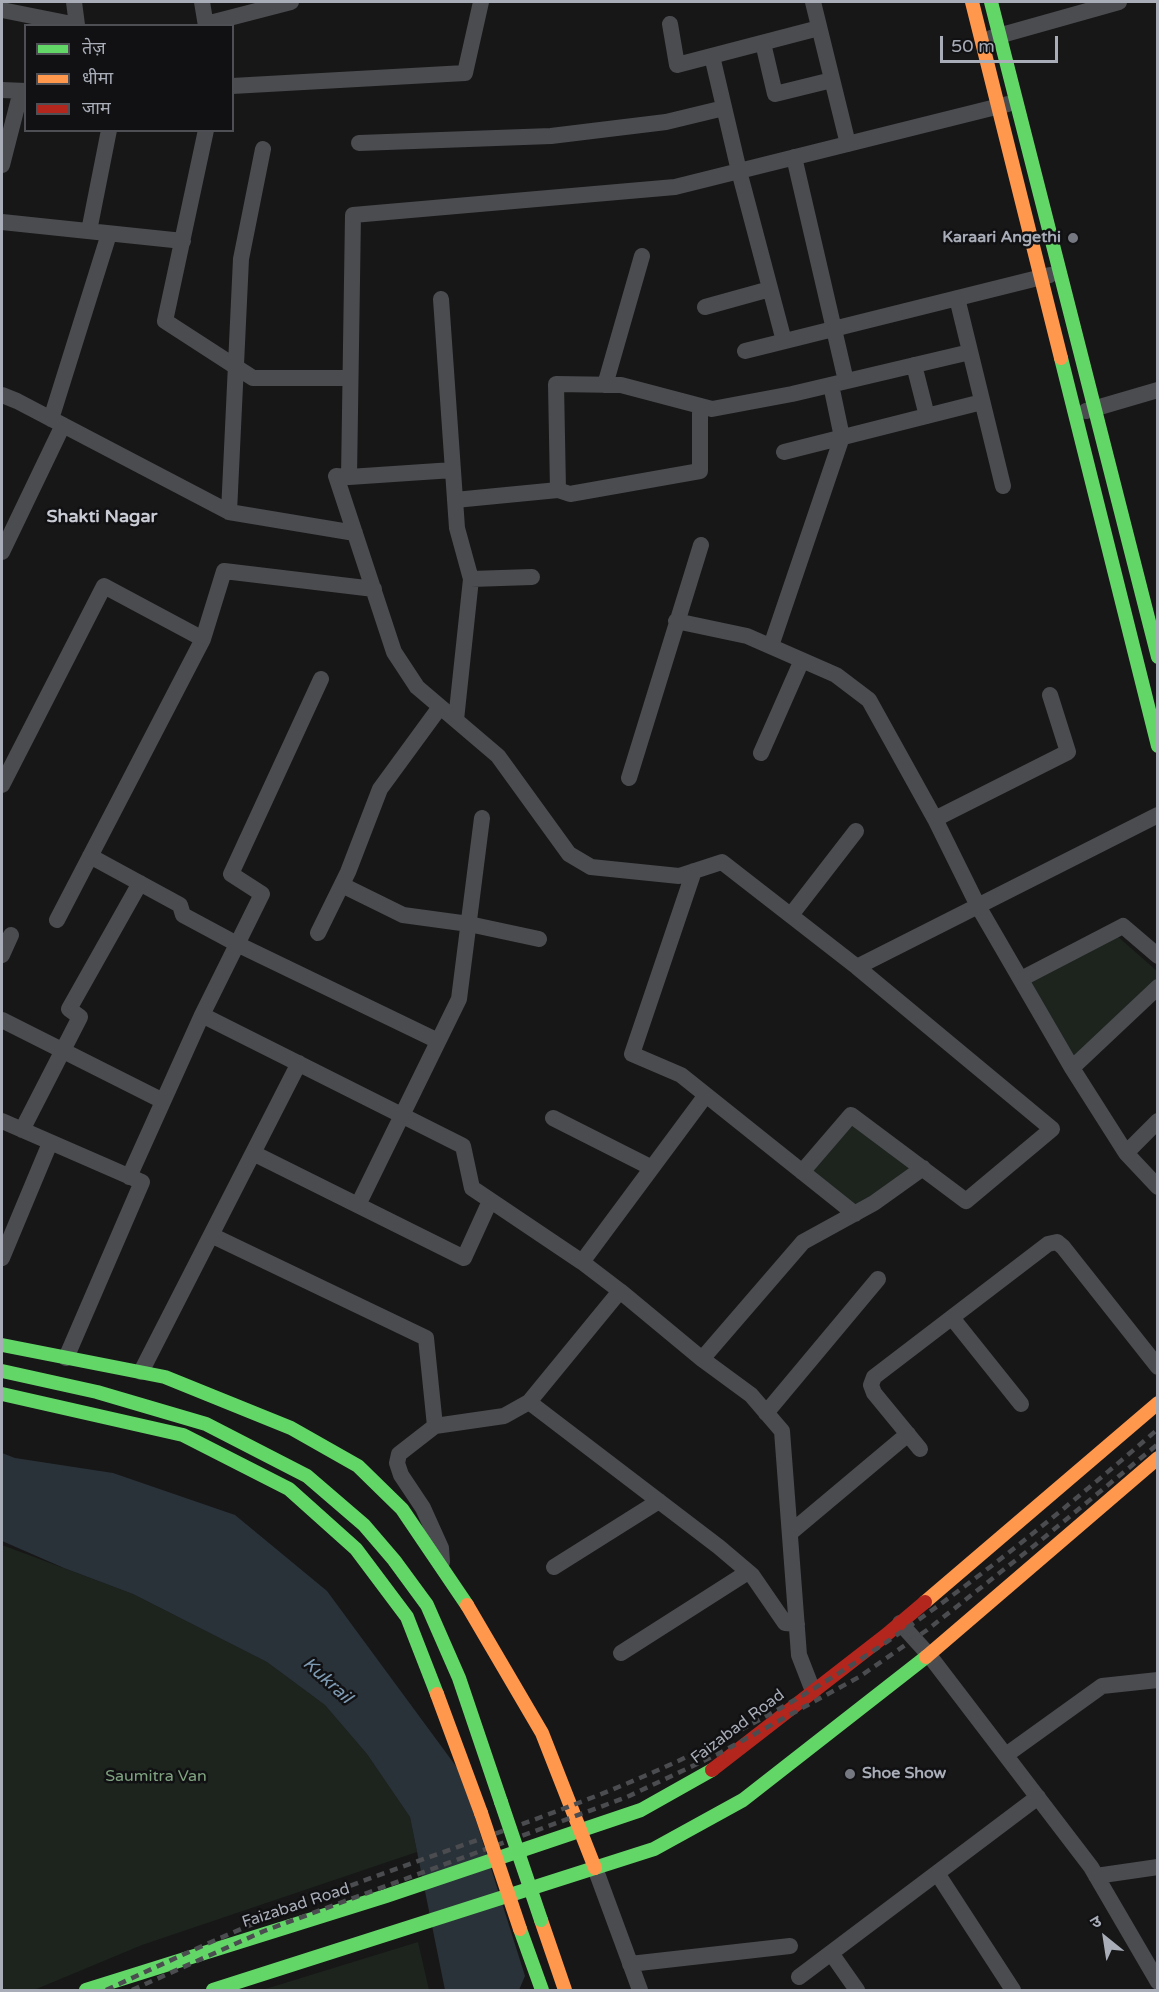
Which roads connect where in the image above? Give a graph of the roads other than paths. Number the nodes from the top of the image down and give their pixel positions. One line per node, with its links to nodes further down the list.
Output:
1 (74, 2): 11 (street)
2 (202, 2): 12 (street)
3 (291, 2): 13 (street)
4 (481, 2): 21 (street)
5 (813, 2): 15 (street)
6 (972, 2): 17 (street)
7 (991, 2): 16 (street)
8 (1119, 2): 16 (street)
9 (2, 10): 10 (street)
10 (72, 24)
11 (77, 24)
12 (206, 24)
13 (210, 24)
14 (669, 24): 19 (street)
15 (819, 28): 18 (street); 20 (street)
16 (999, 36): 17 (street); 24 (street)
17 (981, 41): 25 (street)
18 (763, 43): 19 (street); 20 (street)
19 (712, 56): 26 (street)
20 (832, 80): 30 (street)
21 (234, 86)
22 (2, 90): 23 (street)
23 (23, 91): 33 (street)
24 (1016, 102): 25 (street); 40 (street)
25 (998, 107): 30 (street); 41 (street)
26 (724, 108): 29 (street); 34 (street)
27 (109, 132): 36 (street)
28 (206, 132): 38 (street)
29 (359, 143)
30 (848, 144): 32 (street)
31 (263, 148): 51 (street)
32 (795, 157): 34 (street); 46 (street)
33 (2, 165)
34 (739, 171): 42 (street); 52 (street)
35 (2, 222): 36 (street)
36 (89, 231): 37 (street)
37 (109, 234): 38 (street); 62 (street)
38 (183, 241): 51 (street)
39 (642, 256): 54 (street)
40 (1060, 273): 41 (street); 59 (street)
41 (1040, 278): 43 (street); 60 (street)
42 (770, 289): 45 (street); 47 (street)
43 (957, 298): 46 (street); 49 (street)
44 (441, 299): 65 (street)
45 (705, 307)
46 (834, 329): 47 (street); 53 (street)
47 (784, 341): 48 (street)
48 (745, 351)
49 (970, 352): 50 (street); 57 (street)
50 (914, 365): 53 (street); 61 (street)
51 (235, 366): 52 (street); 70 (street)
52 (350, 378): 66 (street)
53 (838, 383): 58 (street); 63 (street)
54 (605, 385): 58 (street); 68 (street)
55 (1158, 390): 59 (street)
56 (2, 395): 62 (street)
57 (982, 402): 61 (street); 67 (street)
58 (700, 406): 68 (street)
59 (1094, 409): 60 (street); 80 (street)
60 (1074, 415): 86 (street)
61 (927, 416): 63 (street)
62 (57, 422): 70 (street); 73 (street)
63 (842, 438): 64 (street); 79 (street)
64 (784, 452)
65 (453, 470): 66 (street); 69 (street)
66 (349, 477): 71 (street)
67 (1003, 486)
68 (558, 490): 69 (street)
69 (455, 500): 75 (street)
70 (229, 512): 71 (street)
71 (355, 533): 76 (street)
72 (701, 545): 77 (street)
73 (2, 552)
74 (532, 577): 75 (street)
75 (471, 579): 85 (street)
76 (374, 589): 78 (street); 84 (street)
77 (676, 621): 79 (street); 88 (street)
78 (203, 639): 89 (street); 94 (street)
79 (771, 646): 81 (street)
80 (1158, 657)
81 (802, 660): 87 (street); 92 (street)
82 (321, 679): 105 (street)
83 (1050, 695): 92 (street)
84 (440, 707): 85 (street); 97 (street)
85 (456, 720): 95 (street)
86 (1158, 746)
87 (761, 753)
88 (629, 778)
89 (2, 785)
90 (1158, 815): 98 (street)
91 (482, 818): 101 (street)
92 (935, 819): 98 (street)
93 (856, 831): 99 (street)
94 (90, 856): 96 (street); 100 (street)
95 (694, 871): 99 (street); 117 (street)
96 (140, 883): 105 (street); 114 (street)
97 (342, 885): 101 (street); 102 (street)
98 (978, 906): 108 (street); 109 (street)
99 (790, 915): 108 (street)
100 (57, 920)
101 (469, 924): 104 (street); 113 (street)
102 (318, 933)
103 (11, 935): 106 (street)
104 (539, 939)
105 (237, 944): 111 (street); 113 (street)
106 (2, 954)
107 (1158, 956): 109 (street)
108 (856, 967): 128 (street)
109 (1021, 979): 116 (street)
110 (1158, 987): 116 (street)
111 (202, 1015): 115 (street); 118 (street)
112 (2, 1020): 114 (street)
113 (438, 1041): 119 (street)
114 (63, 1051): 118 (street); 123 (street)
115 (299, 1064): 119 (street); 125 (street)
116 (1072, 1068): 126 (street)
117 (706, 1095): 127 (street); 129 (street)
118 (163, 1101): 130 (street)
119 (402, 1115): 132 (street); 133 (street)
120 (553, 1118): 127 (street)
121 (2, 1121): 123 (street)
122 (1158, 1121): 126 (street)
123 (22, 1130): 124 (street)
124 (50, 1143): 130 (street); 136 (street)
125 (253, 1153): 133 (street); 135 (street)
126 (1126, 1153): 131 (street)
127 (652, 1168): 137 (street)
128 (923, 1168): 129 (street); 134 (street)
129 (802, 1172): 134 (street)
130 (129, 1177): 142 (street)
131 (1158, 1187)
132 (490, 1201): 133 (street); 137 (street)
133 (358, 1205)
134 (855, 1214): 143 (street)
135 (211, 1235): 146 (street); 152 (street)
136 (2, 1258)
137 (582, 1262): 139 (street)
138 (878, 1279): 151 (street)
139 (620, 1291): 143 (street); 148 (street)
140 (953, 1318): 144 (street); 150 (street); 153 (street)
141 (2, 1345): 142 (street)
142 (66, 1358): 146 (street)
143 (702, 1359): 151 (street)
144 (1158, 1366)
145 (2, 1371): 182 (street, bridge)
146 (141, 1372): 159 (street)
147 (2, 1394): 181 (street, bridge)
148 (529, 1402): 152 (street); 156 (street)
149 (1158, 1403): 161 (street, Faizabad Road)
150 (1022, 1404)
151 (766, 1413): 157 (street)
152 (435, 1426): 159 (street)
153 (908, 1434): 154 (street); 157 (street)
154 (920, 1449)
155 (1158, 1458): 164 (street)
156 (659, 1501): 158 (street); 160 (street)
157 (790, 1533): 162 (street)
158 (554, 1567)
159 (443, 1570): 169 (street)
160 (748, 1572): 162 (street); 163 (street)
161 (900, 1623): 164 (street); 166 (street, Faizabad Road)
162 (797, 1624): 166 (street)
163 (621, 1653)
164 (930, 1655): 167 (street); 171 (street)
165 (1158, 1680): 167 (street)
166 (813, 1691): 169 (street, Faizabad Road)
167 (1006, 1755): 168 (street)
168 (1038, 1797): 172 (street); 173 (street)
169 (580, 1832): 171 (street); 179 (street, Faizabad Road, bridge)
170 (1158, 1867): 173 (street)
171 (596, 1868): 176 (street); 180 (street, bridge)
172 (937, 1874): 175 (street); 185 (street)
173 (1096, 1876): 178 (street)
174 (790, 1946): 176 (street)
175 (831, 1953): 177 (street); 184 (street)
176 (630, 1964): 183 (street)
177 (799, 1977)
178 (1158, 1982)
179 (86, 1990)
180 (213, 1990)
181 (542, 1990)
182 (565, 1990)
183 (640, 1990)
184 (857, 1990)
185 (1013, 1990)

